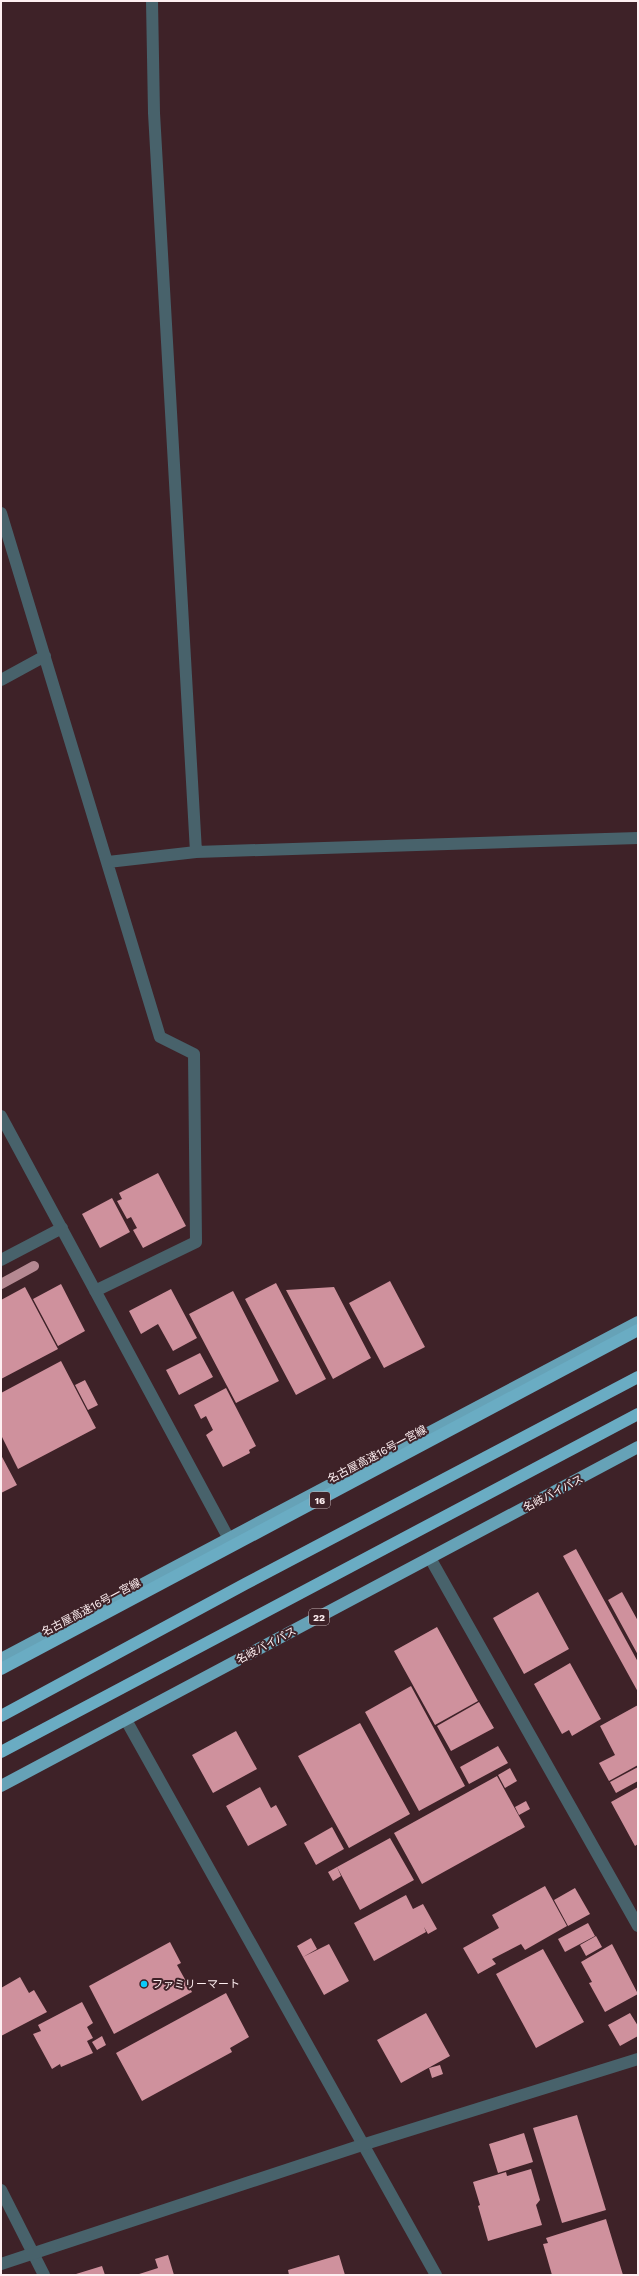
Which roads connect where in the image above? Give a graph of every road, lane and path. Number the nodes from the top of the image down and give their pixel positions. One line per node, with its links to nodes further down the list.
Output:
1 (152, 1): 6 (street)
2 (1, 513): 3 (street)
3 (45, 656): 4 (street); 7 (street)
4 (1, 680)
5 (638, 838): 6 (street)
6 (196, 852): 7 (street)
7 (108, 862): 11 (street)
8 (1, 1116): 9 (street)
9 (62, 1228): 10 (street); 11 (street)
10 (1, 1260)
11 (95, 1291): 17 (street)
12 (638, 1322): 17 (highway)
13 (638, 1330): 20 (highway, 名古屋高速16号一宮線 / 16)
14 (638, 1376): 21 (highway)
15 (638, 1414): 23 (highway)
16 (638, 1447): 18 (highway, 名岐バイパス / 22)
17 (229, 1539): 19 (highway)
18 (430, 1558): 22 (highway, 名岐バイパス / 22); 25 (street)
19 (1, 1660)
20 (1, 1669)
21 (1, 1716)
22 (126, 1720): 24 (highway, 名岐バイパス / 22); 27 (street)
23 (1, 1752)
24 (1, 1786)
25 (638, 1926)
26 (638, 2059): 27 (street)
27 (362, 2145): 29 (street); 32 (street)
28 (1, 2190): 29 (street)
29 (35, 2254): 30 (street); 31 (street)
30 (1, 2264)
31 (44, 2275)
32 (436, 2275)

